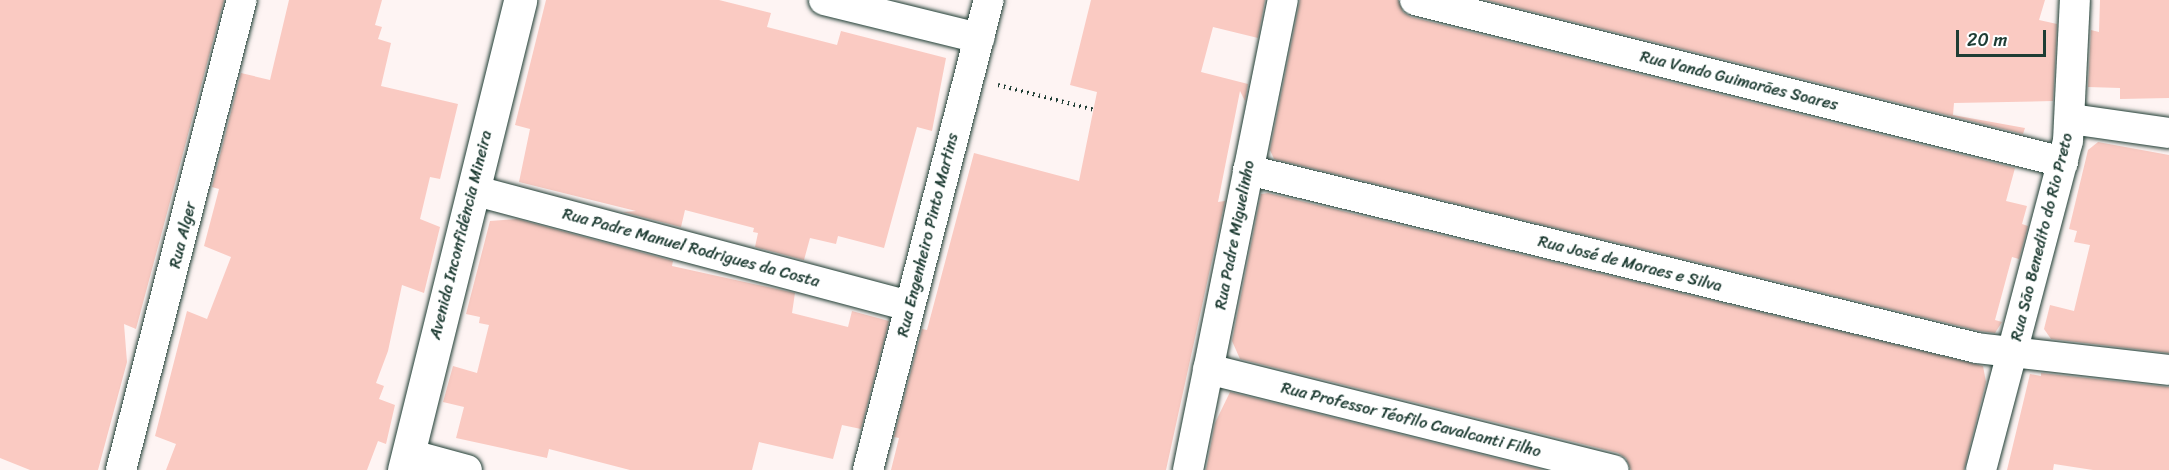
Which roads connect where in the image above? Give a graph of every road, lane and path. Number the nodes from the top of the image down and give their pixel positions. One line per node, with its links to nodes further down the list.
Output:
1 (242, 0): 21 (street, Rua Alger)
2 (520, 0): 15 (street, Avenida Inconfidência Mineira)
3 (824, 0): 8 (street)
4 (989, 0): 8 (street, Rua Engenheiro Pinto Martins)
5 (1282, 0): 14 (street, Rua Padre Miguelinho)
6 (1415, 0): 13 (street, Rua Vando Guimarães Soares)
7 (2075, 0): 11 (street, Rua São Benedito do Rio Preto)
8 (979, 38): 9 (street, Rua Engenheiro Pinto Martins)
9 (969, 77): 10 (path); 16 (street, Rua Engenheiro Pinto Martins)
10 (1095, 110)
11 (2071, 119): 12 (street); 13 (street, Rua São Benedito do Rio Preto)
12 (2169, 133)
13 (2063, 162): 17 (street, Rua São Benedito do Rio Preto)
14 (1248, 170): 17 (street, Rua José de Moraes e Silva); 18 (street, Rua Padre Miguelinho)
15 (473, 190): 16 (street, Rua Padre Manuel Rodrigues da Costa); 20 (street, Avenida Inconfidência Mineira)
16 (909, 306): 23 (street, Rua Engenheiro Pinto Martins)
17 (2013, 353): 19 (street, Rua José de Moraes e Silva); 26 (street, Rua São Benedito do Rio Preto)
18 (1208, 369): 24 (street, Rua Padre Miguelinho); 25 (street, Rua Professor Téofilo Cavalcanti Filho)
19 (2169, 370)
20 (406, 462): 22 (street)
21 (121, 470)
22 (467, 470)
23 (868, 470)
24 (1188, 470)
25 (1614, 470)
26 (1981, 470)

